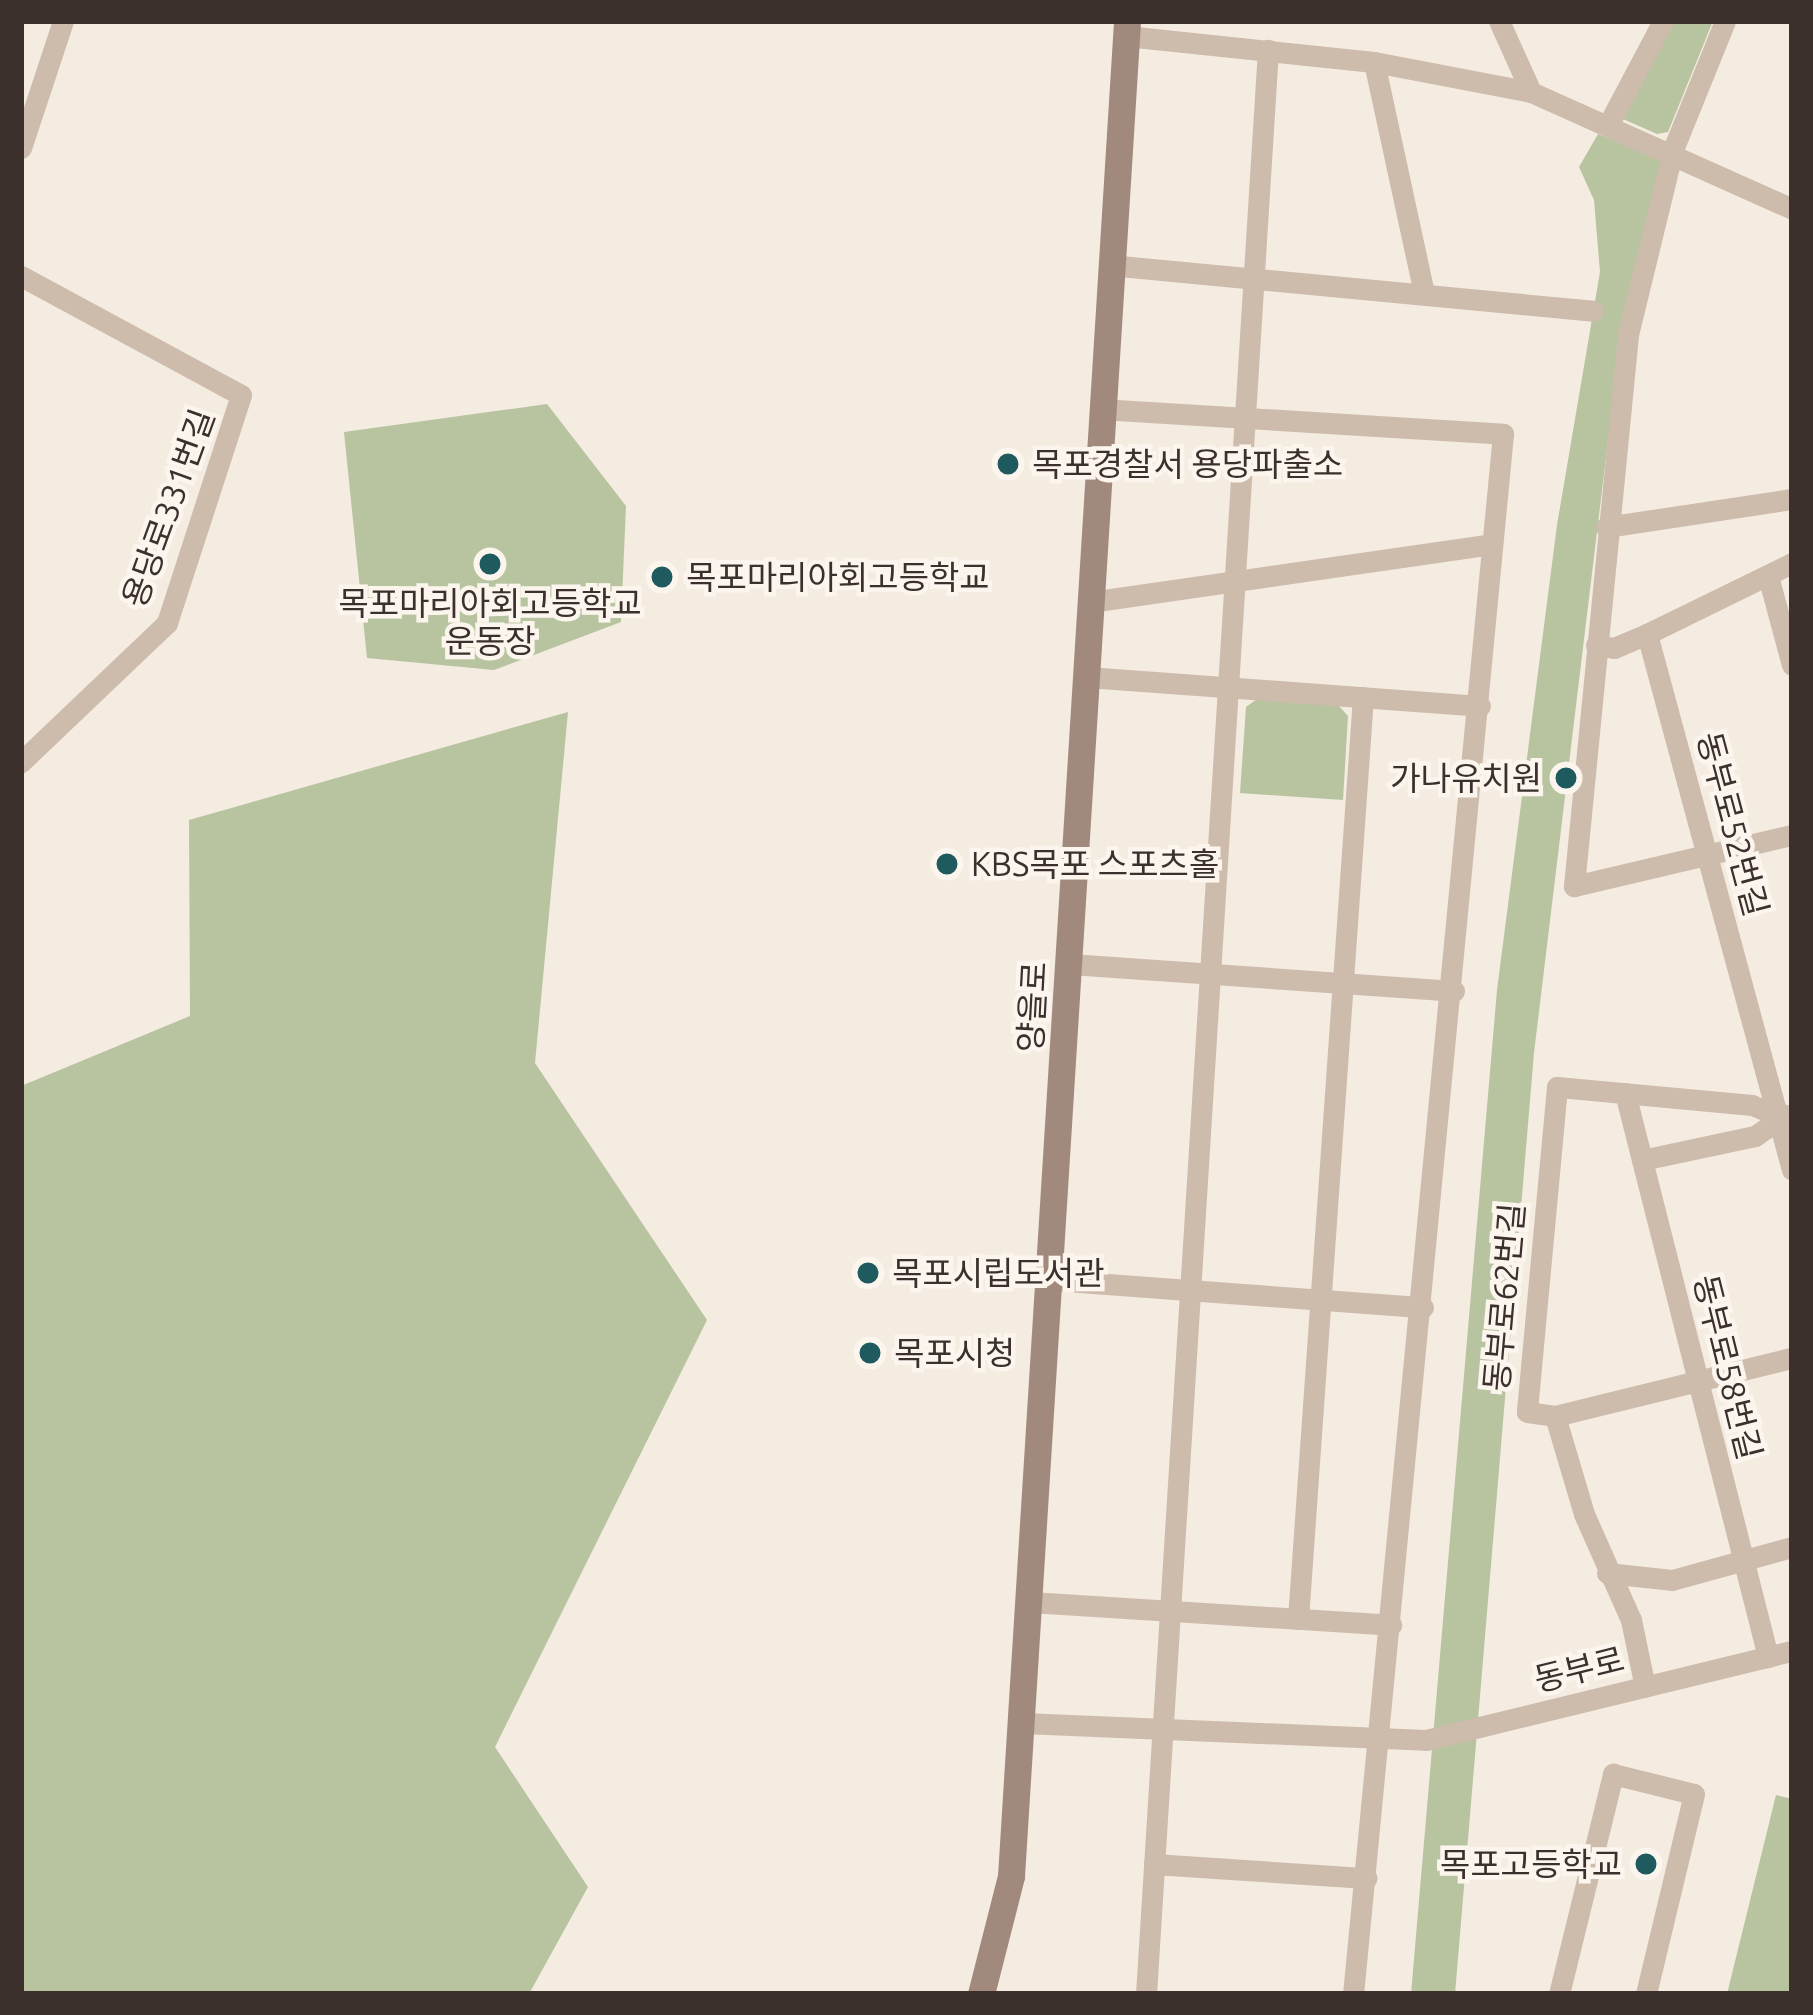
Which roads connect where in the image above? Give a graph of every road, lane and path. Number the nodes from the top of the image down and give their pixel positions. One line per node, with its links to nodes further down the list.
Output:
1 (63, 21): 10 (street)
2 (1499, 21): 8 (street)
3 (1663, 21): 9 (street)
4 (1725, 21): 11 (street)
5 (1127, 28): 6 (street); 13 (street, 양을로)
6 (1268, 50): 7 (street); 15 (street)
7 (1374, 62): 8 (street); 16 (street)
8 (1531, 92): 9 (street)
9 (1609, 123): 11 (street)
10 (21, 148)
11 (1673, 150): 12 (street); 21 (street)
12 (1792, 209)
13 (1109, 265): 15 (street); 18 (street, 양을로)
14 (21, 276): 34 (street, 용당로331번길)
15 (1254, 279): 16 (street); 19 (street)
16 (1424, 294): 17 (street)
17 (1593, 310)
18 (1100, 409): 19 (street); 26 (street, 양을로)
19 (1245, 418): 22 (street); 25 (street)
20 (1792, 499): 21 (street)
21 (1606, 527): 28 (street)
22 (1492, 544): 25 (street); 33 (street)
23 (1792, 563): 24 (street)
24 (1768, 575): 27 (street); 29 (street)
25 (1235, 580): 26 (street); 31 (street)
26 (1090, 602): 30 (street, 양을로)
27 (1647, 634): 28 (street); 36 (street, 동부로52번길)
28 (1596, 645): 36 (street)
29 (1792, 665)
30 (1087, 677): 31 (street); 37 (street, 양을로)
31 (1228, 688): 32 (street); 38 (street)
32 (1363, 698): 33 (street); 39 (street)
33 (1480, 706): 40 (street)
34 (21, 762)
35 (1792, 835): 36 (street)
36 (1707, 854): 42 (street, 동부로52번길)
37 (1070, 964): 38 (street); 45 (street, 양을로)
38 (1210, 975): 39 (street); 46 (street)
39 (1343, 985): 40 (street); 47 (street)
40 (1454, 991): 48 (street)
41 (1625, 1093): 42 (street); 43 (street, 동부로58번길); 51 (street, 동부로62번길)
42 (1785, 1115): 43 (street); 44 (street, 동부로52번길)
43 (1642, 1160): 50 (street, 동부로58번길)
44 (1792, 1170)
45 (1052, 1280): 46 (street); 55 (street, 양을로)
46 (1190, 1292): 47 (street); 56 (street)
47 (1321, 1300): 48 (street); 57 (street)
48 (1423, 1307): 58 (street)
49 (1792, 1358): 50 (street)
50 (1697, 1382): 51 (street); 53 (street, 동부로58번길)
51 (1555, 1416): 54 (street, 동부로62번길)
52 (1792, 1547): 53 (street)
53 (1744, 1561): 54 (street); 60 (street, 동부로58번길)
54 (1607, 1573): 61 (street, 동부로62번길)
55 (1030, 1602): 56 (street); 62 (street, 양을로)
56 (1170, 1610): 57 (street); 63 (street)
57 (1298, 1619): 58 (street)
58 (1391, 1625): 64 (street)
59 (1792, 1651): 60 (street, 동부로)
60 (1768, 1657): 61 (street, 동부로)
61 (1645, 1687): 64 (street, 동부로)
62 (1023, 1723): 63 (street, 동부로); 67 (street, 양을로)
63 (1162, 1733): 64 (street, 동부로); 65 (street)
64 (1380, 1742): 66 (street)
65 (1154, 1864): 66 (street); 68 (street)
66 (1367, 1878): 69 (street)
67 (981, 1994)
68 (1146, 1994)
69 (1353, 1994)
70 (1559, 1994): 71 (street)
71 (1646, 1994)

